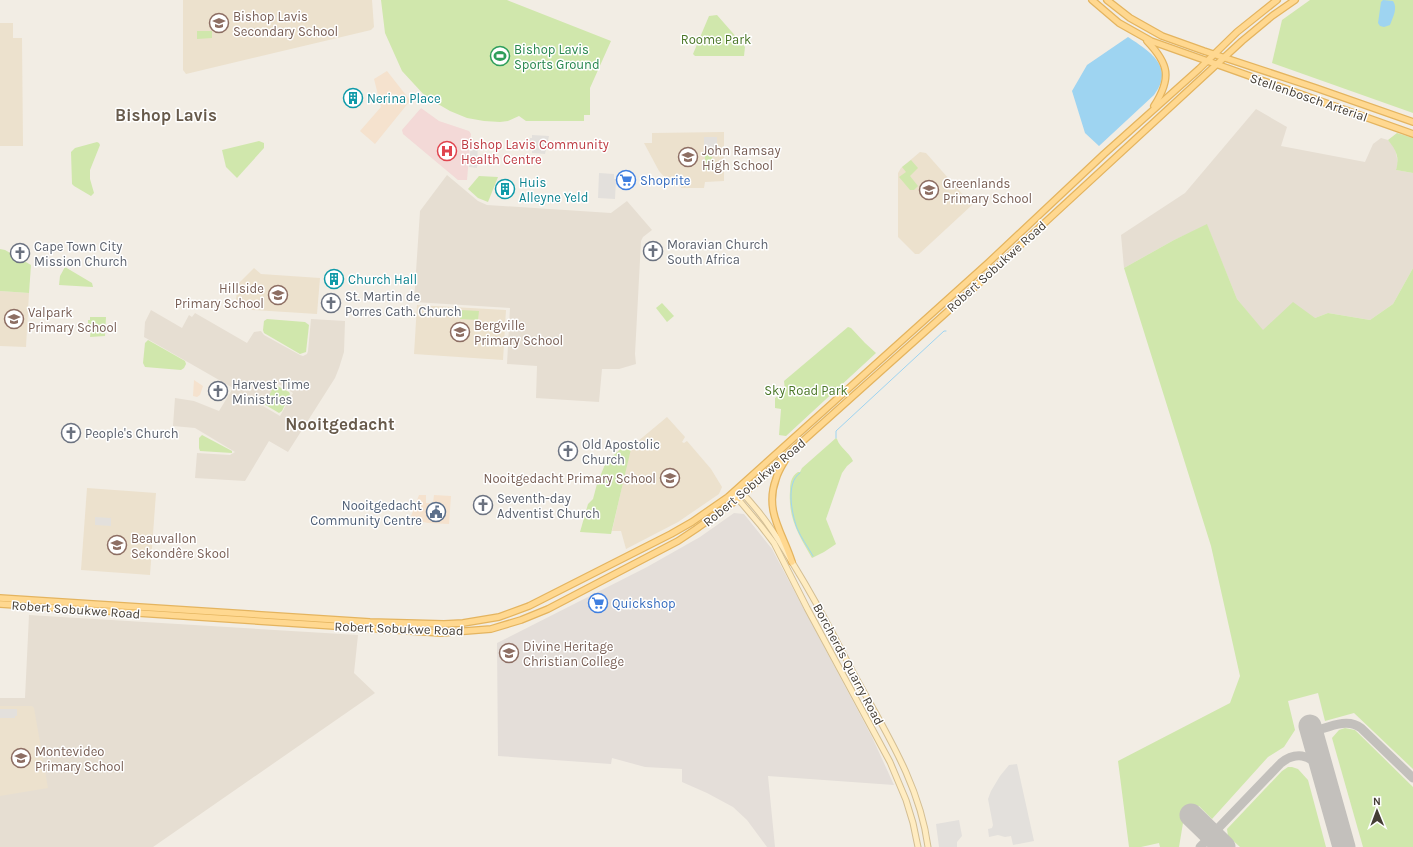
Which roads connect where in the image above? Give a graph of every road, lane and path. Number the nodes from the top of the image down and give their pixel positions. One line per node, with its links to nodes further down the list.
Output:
1 (1092, 0): 5 (main road)
2 (1108, 0): 6 (main road, Stellenbosch Arterial)
3 (1277, 0): 6 (main road, Robert Sobukwe Road)
4 (1295, 0): 7 (main road, Robert Sobukwe Road)
5 (1143, 38): 8 (main road, Stellenbosch Arterial); 10 (main road)
6 (1213, 54): 7 (main road, Stellenbosch Arterial); 8 (main road, Robert Sobukwe Road)
7 (1225, 58): 9 (main road, Robert Sobukwe Road); 11 (main road, Stellenbosch Arterial)
8 (1206, 61): 9 (main road, Stellenbosch Arterial); 10 (main road, Robert Sobukwe Road)
9 (1217, 65): 12 (main road, Stellenbosch Arterial); 13 (main road, Robert Sobukwe Road)
10 (1149, 113): 14 (main road, Robert Sobukwe Road)
11 (1413, 122)
12 (1413, 134)
13 (790, 453): 16 (main road, Robert Sobukwe Road); 18 (main road)
14 (738, 489): 15 (main road, Robert Sobukwe Road); 16 (main road, Borcherds Quarry Road)
15 (733, 493): 17 (main road, Borcherds Quarry Road); 19 (main road, Robert Sobukwe Road)
16 (743, 494): 17 (main road, Robert Sobukwe Road); 18 (main road, Borcherds Quarry Road)
17 (738, 499): 20 (main road, Robert Sobukwe Road); 21 (main road, Borcherds Quarry Road)
18 (792, 562): 22 (main road, Borcherds Quarry Road)
19 (0, 598)
20 (0, 604)
21 (918, 847)
22 (928, 847)

